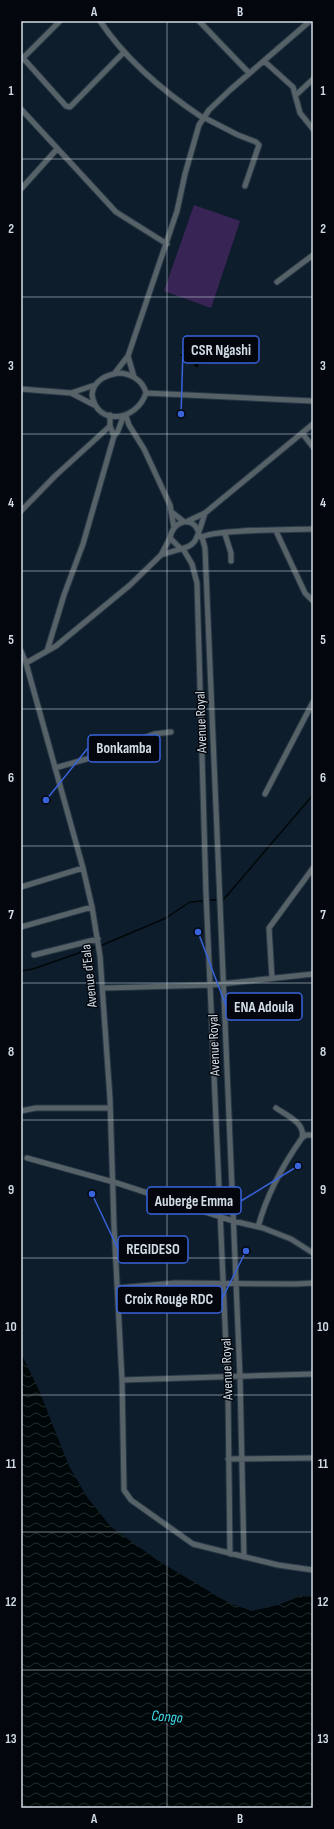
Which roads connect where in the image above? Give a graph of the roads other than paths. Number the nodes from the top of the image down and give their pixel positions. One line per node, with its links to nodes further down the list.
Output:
1 (60, 21): 5 (street)
2 (100, 21): 5 (street)
3 (199, 21): 7 (street)
4 (310, 21): 6 (street)
5 (124, 52): 11 (street)
6 (264, 61): 7 (street); 9 (street)
7 (249, 74): 11 (street)
8 (313, 79): 9 (street)
9 (296, 95): 12 (street)
10 (22, 111): 13 (street)
11 (203, 117): 14 (street); 16 (street)
12 (313, 129)
13 (56, 149): 15 (street); 16 (street)
14 (245, 186)
15 (21, 189)
16 (167, 244): 19 (street)
17 (313, 255): 18 (street)
18 (277, 282)
19 (128, 356): 20 (street); 21 (street)
20 (114, 374): 21 (street); 22 (street)
21 (134, 377): 25 (street)
22 (95, 385): 24 (street); 27 (street)
23 (21, 389): 24 (street)
24 (71, 392): 27 (street)
25 (146, 393): 26 (street); 29 (street)
26 (313, 401)
27 (94, 405): 28 (street)
28 (110, 415): 29 (street); 31 (street)
29 (124, 416): 33 (street); 36 (street)
30 (313, 424): 32 (street)
31 (110, 426): 33 (street); 35 (street)
32 (302, 433): 34 (street); 37 (street)
33 (114, 436): 50 (street)
34 (313, 447)
35 (21, 511)
36 (173, 513): 38 (street); 39 (street)
37 (205, 513): 38 (street); 43 (street)
38 (186, 521): 39 (street); 43 (street)
39 (174, 528): 44 (street)
40 (313, 530): 41 (street)
41 (276, 531): 42 (street); 48 (street)
42 (225, 534): 43 (street); 47 (street)
43 (200, 536): 45 (street); 68 (street, Avenue Royal)
44 (170, 538): 45 (street); 46 (street)
45 (182, 549): 46 (street); 67 (street, Avenue Royal)
46 (161, 555): 50 (street)
47 (230, 561)
48 (313, 601)
49 (21, 651): 51 (street, Avenue d'Eala)
50 (47, 651): 51 (street)
51 (26, 663): 52 (street, Avenue d'Eala)
52 (28, 669): 53 (street); 56 (street, Avenue d'Eala)
53 (21, 671)
54 (313, 702): 57 (street)
55 (171, 732): 56 (street)
56 (55, 768): 58 (street, Avenue d'Eala)
57 (264, 794)
58 (83, 868): 60 (street); 61 (street, Avenue d'Eala)
59 (313, 868): 66 (street)
60 (21, 887)
61 (92, 907): 62 (street); 63 (street, Avenue d'Eala)
62 (21, 927)
63 (98, 941): 64 (street); 69 (street, Avenue d'Eala)
64 (34, 955)
65 (313, 974): 66 (street)
66 (272, 978): 68 (street)
67 (211, 984): 68 (street); 69 (street); 78 (street, Avenue Royal)
68 (223, 984): 79 (street, Avenue Royal)
69 (104, 988): 70 (street, Avenue d'Eala)
70 (110, 1108): 72 (street); 77 (street, Avenue d'Eala)
71 (276, 1108): 73 (street)
72 (21, 1111)
73 (299, 1124): 74 (street); 75 (street)
74 (313, 1134): 75 (street)
75 (302, 1138): 80 (street)
76 (27, 1158): 77 (street)
77 (113, 1182): 78 (street); 85 (street, Avenue d'Eala)
78 (219, 1216): 79 (street); 82 (street, Avenue Royal)
79 (233, 1221): 80 (street); 83 (street, Avenue Royal)
80 (258, 1227): 81 (street)
81 (313, 1254)
82 (223, 1283): 83 (street); 85 (street); 87 (street, Avenue Royal)
83 (236, 1283): 84 (street); 88 (street, Avenue Royal)
84 (313, 1283)
85 (117, 1288): 89 (street, Avenue d'Eala)
86 (313, 1374): 88 (street)
87 (227, 1378): 88 (street); 89 (street); 91 (street, Avenue Royal)
88 (240, 1378): 92 (street, Avenue Royal)
89 (122, 1380): 93 (street, Avenue d'Eala)
90 (313, 1458): 92 (street)
91 (228, 1459): 92 (street); 93 (street, Avenue Royal)
92 (242, 1459): 94 (street, Avenue Royal)
93 (230, 1554): 94 (street)
94 (244, 1557): 95 (street)
95 (313, 1570)

